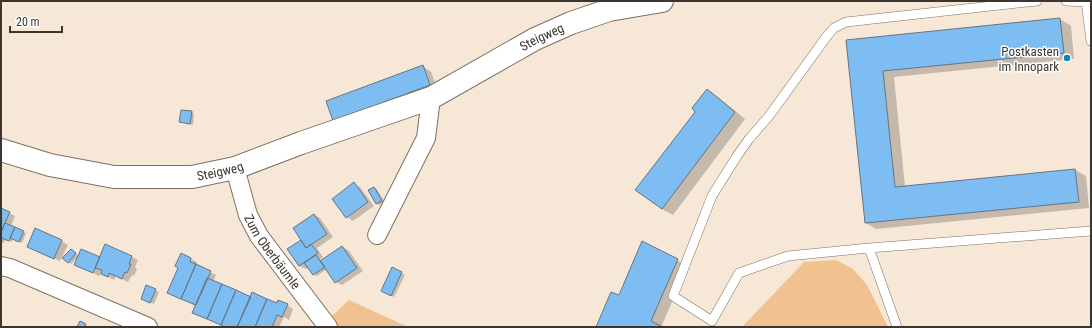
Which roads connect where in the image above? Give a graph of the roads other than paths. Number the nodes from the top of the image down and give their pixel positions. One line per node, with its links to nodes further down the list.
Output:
1 (662, 1): 6 (street, Steigweg)
2 (1037, 1): 13 (lane)
3 (1066, 1): 4 (lane)
4 (1086, 2): 5 (lane)
5 (1091, 41)
6 (431, 98): 8 (street, Steigweg); 10 (street)
7 (1, 150): 8 (street, Steigweg)
8 (235, 168): 15 (street, Zum Oberbäumle)
9 (1091, 231): 11 (lane)
10 (377, 235)
11 (869, 248): 13 (lane); 16 (lane)
12 (1, 266): 14 (street)
13 (711, 324)
14 (148, 327)
15 (328, 327)
16 (897, 327)

